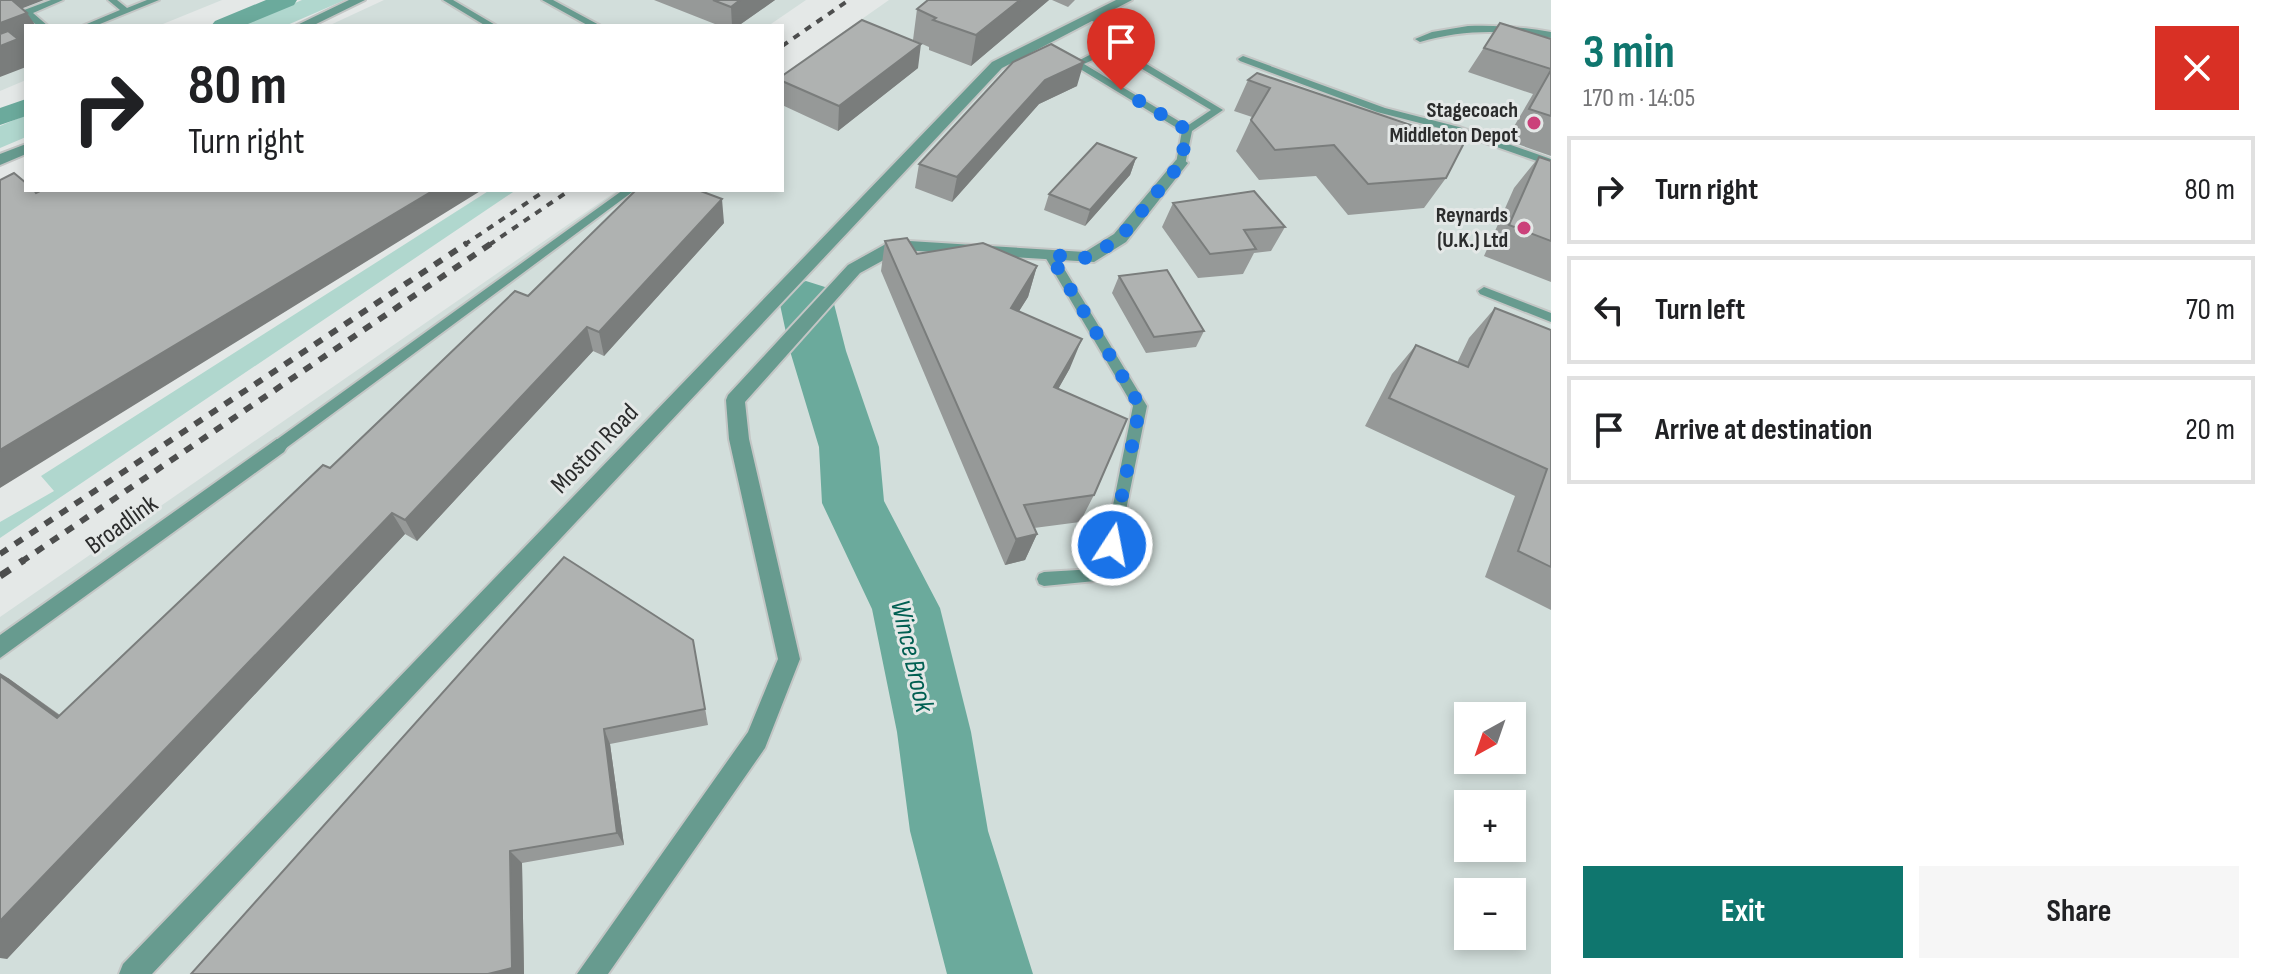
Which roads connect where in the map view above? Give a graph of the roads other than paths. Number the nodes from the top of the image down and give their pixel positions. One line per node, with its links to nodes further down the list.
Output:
1 (59, 0): 10 (lane)
2 (112, 0): 9 (lane)
3 (155, 0): 9 (lane)
4 (359, 0): 15 (street)
5 (447, 0): 16 (lane)
6 (546, 0): 17 (lane)
7 (1126, 0): 11 (street, Moston Road)
8 (9, 8): 10 (lane)
9 (126, 11): 14 (lane)
10 (22, 14): 12 (lane); 13 (lane)
11 (1092, 17): 19 (lane); 34 (street, Moston Road)
12 (0, 22)
13 (40, 24)
14 (92, 24)
15 (305, 24)
16 (489, 24)
17 (592, 24)
18 (1551, 35): 20 (lane)
19 (1128, 38)
20 (1420, 39)
21 (1243, 59): 26 (lane)
22 (1187, 130): 22 (lane); 25 (lane)
23 (24, 149): 24 (street)
24 (0, 160)
25 (1181, 163): 28 (street)
26 (1551, 163)
27 (627, 192): 31 (lane)
28 (1050, 255): 32 (lane); 35 (street)
29 (1484, 291): 30 (lane)
30 (1551, 318)
31 (277, 447): 33 (street, Broadlink)
32 (1044, 579)
33 (0, 648)
34 (133, 974)
35 (591, 974)

